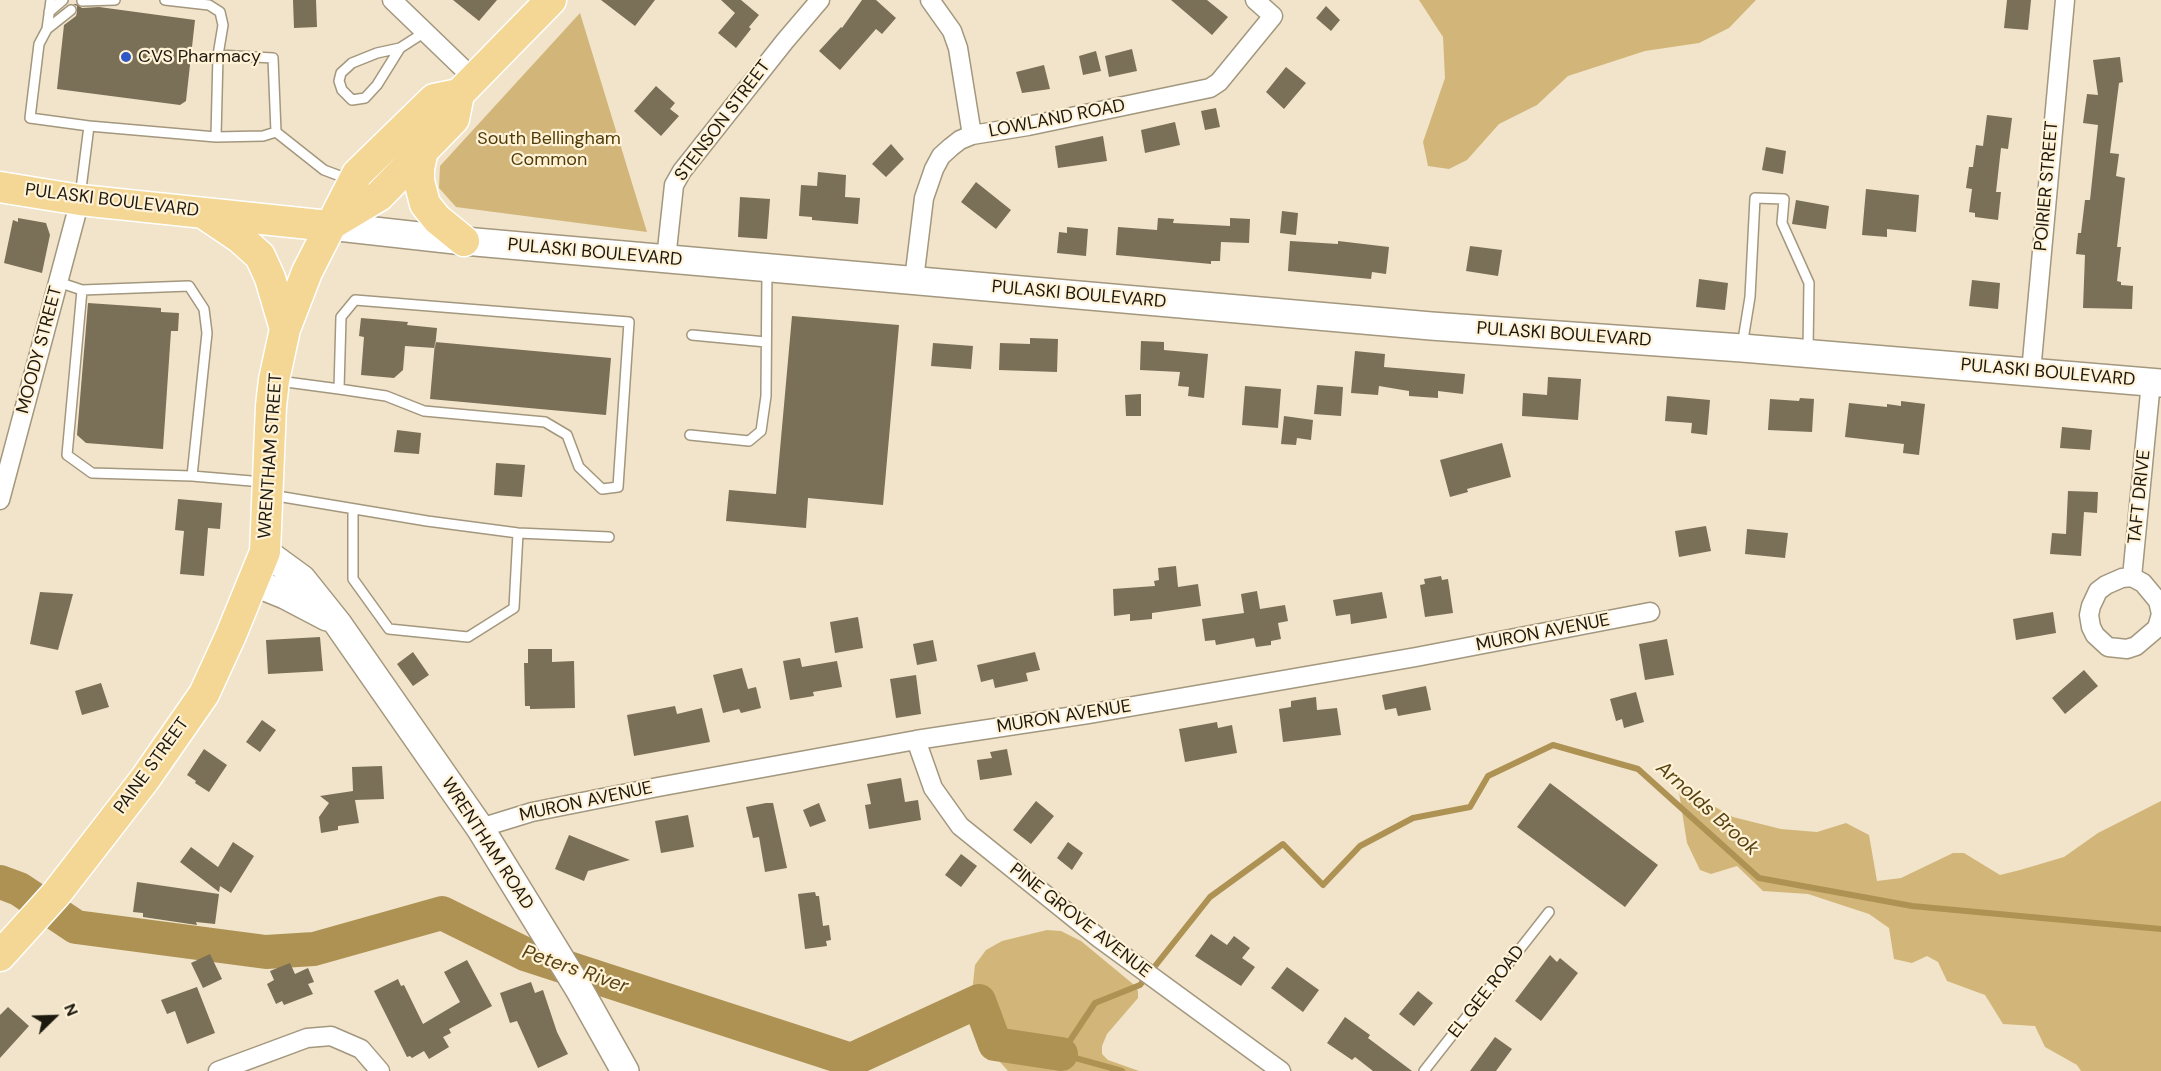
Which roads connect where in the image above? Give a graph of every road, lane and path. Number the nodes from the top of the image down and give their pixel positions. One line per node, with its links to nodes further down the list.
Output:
1 (51, 0): 13 (lane)
2 (63, 0): 13 (lane)
3 (115, 0): 11 (lane)
4 (165, 0): 17 (lane)
5 (392, 0): 15 (street)
6 (551, 0): 18 (main road)
7 (820, 0): 30 (street, STENSON STREET)
8 (930, 0): 21 (street)
9 (1255, 0): 21 (street, LOWLAND ROAD)
10 (2065, 0): 40 (street, POIRIER STREET)
11 (82, 1)
12 (71, 10): 14 (lane)
13 (49, 12): 14 (lane)
14 (47, 28): 19 (lane)
15 (425, 32): 16 (lane); 18 (street)
16 (400, 48): 16 (lane)
17 (218, 55): 20 (lane); 22 (lane)
18 (467, 86): 23 (main road); 24 (main road, WRENTHAM STREET)
19 (89, 126): 22 (lane); 26 (lane)
20 (276, 132): 22 (lane); 24 (lane)
21 (972, 135): 32 (street, LOWLAND ROAD)
22 (216, 137)
23 (423, 150): 28 (main road); 29 (main road)
24 (357, 174): 28 (main road, WRENTHAM STREET)
25 (0, 187): 26 (main road, PULASKI BOULEVARD)
26 (80, 200): 27 (main road, PULASKI BOULEVARD); 33 (street, MOODY STREET)
27 (201, 212): 28 (main road, PULASKI BOULEVARD); 35 (main road)
28 (329, 226): 29 (main road, PULASKI BOULEVARD); 35 (main road, WRENTHAM STREET)
29 (464, 241): 30 (main road, PULASKI BOULEVARD)
30 (666, 259): 31 (main road, PULASKI BOULEVARD)
31 (767, 267): 32 (main road, PULASKI BOULEVARD); 37 (lane)
32 (914, 280): 38 (main road, PULASKI BOULEVARD)
33 (58, 282): 34 (lane); 47 (street, MOODY STREET)
34 (82, 290): 45 (lane); 45 (lane)
35 (285, 328): 41 (main road, WRENTHAM STREET)
36 (692, 335): 37 (lane)
37 (766, 342): 44 (lane)
38 (1742, 348): 39 (main road, PULASKI BOULEVARD); 39 (lane)
39 (1808, 353): 40 (main road, PULASKI BOULEVARD)
40 (2031, 372): 42 (main road, PULASKI BOULEVARD)
41 (274, 380): 43 (lane); 46 (main road, WRENTHAM STREET)
42 (2156, 382): 52 (street, TAFT DRIVE)
43 (339, 389): 43 (lane)
44 (690, 435)
45 (192, 476): 46 (lane)
46 (268, 488): 48 (lane); 51 (main road, WRENTHAM STREET)
47 (0, 500)
48 (353, 509): 49 (lane); 49 (lane)
49 (518, 533): 50 (lane)
50 (609, 537)
51 (265, 552): 53 (main road, PAINE STREET); 55 (main road, WRENTHAM ROAD)
52 (2132, 577)
53 (253, 582): 55 (main road, WRENTHAM ROAD); 59 (main road, PAINE STREET)
54 (1650, 612): 56 (street, MURON AVENUE)
55 (338, 624): 57 (main road, WRENTHAM ROAD)
56 (916, 740): 57 (street, MURON AVENUE); 63 (street, PINE GROVE AVENUE)
57 (480, 828): 62 (main road, WRENTHAM ROAD)
58 (1549, 912): 64 (lane, EL GEE ROAD)
59 (0, 956)
60 (218, 1071): 61 (street)
61 (380, 1071)
62 (625, 1071)
63 (1281, 1071)
64 (1424, 1071)

